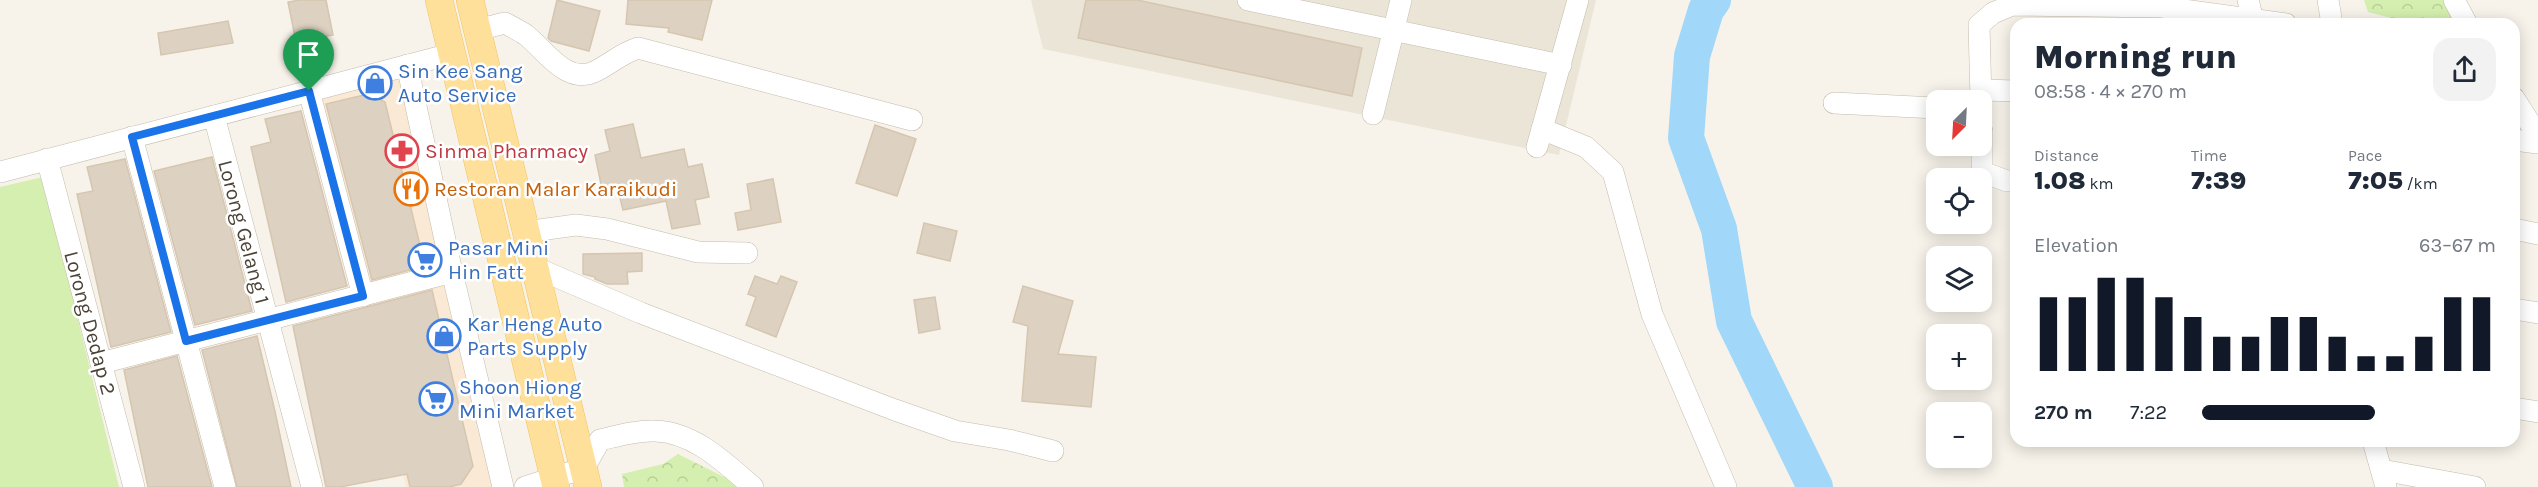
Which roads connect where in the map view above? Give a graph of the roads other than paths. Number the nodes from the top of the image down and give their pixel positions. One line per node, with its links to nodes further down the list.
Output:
1 (439, 0): 14 (main road)
2 (470, 0): 12 (main road)
3 (1248, 0): 13 (street)
4 (1401, 0): 13 (street)
5 (1578, 0): 16 (street)
6 (2328, 0): 10 (street)
7 (2454, 0): 11 (street)
8 (2161, 4): 9 (street); 17 (street)
9 (2252, 15)
10 (2331, 18)
11 (2464, 18)
12 (477, 30): 26 (street); 36 (main road)
13 (1393, 30): 16 (street); 24 (street)
14 (451, 54): 15 (street); 53 (main road)
15 (407, 65): 18 (street); 40 (street)
16 (1560, 65): 60 (street)
17 (1982, 90)
18 (309, 91): 25 (street); 41 (street)
19 (2010, 92): 20 (street)
20 (1992, 94)
21 (1834, 103): 22 (street)
22 (1926, 108)
23 (2520, 108): 27 (street)
24 (1373, 114)
25 (214, 116): 28 (street); 44 (street, Lorong Gelang 1)
26 (912, 120)
27 (2538, 136)
28 (132, 137): 32 (street); 45 (street)
29 (2520, 141): 30 (street)
30 (2538, 143)
31 (1982, 156): 34 (street)
32 (47, 159): 33 (street); 46 (street, Lorong Dedap 2)
33 (0, 172)
34 (2010, 181)
35 (2520, 231): 37 (street)
36 (525, 232): 38 (street); 39 (main road)
37 (2538, 234)
38 (747, 254)
39 (534, 267): 50 (street); 51 (main road)
40 (452, 273): 41 (street); 57 (street)
41 (363, 296): 44 (street)
42 (2520, 310): 43 (street)
43 (2538, 313)
44 (268, 320): 45 (street); 56 (street, Lorong Gelang 1)
45 (186, 341): 46 (street); 55 (street)
46 (101, 363): 54 (street, Lorong Dedap 2)
47 (2520, 409): 48 (street)
48 (2538, 412)
49 (2375, 447): 52 (street)
50 (1053, 451)
51 (586, 478): 53 (street); 59 (street)
52 (2384, 479): 61 (street)
53 (555, 482): 58 (street)
54 (134, 487)
55 (225, 487)
56 (312, 487)
57 (503, 487)
58 (525, 487)
59 (753, 487)
60 (1726, 487)
61 (2475, 487)

